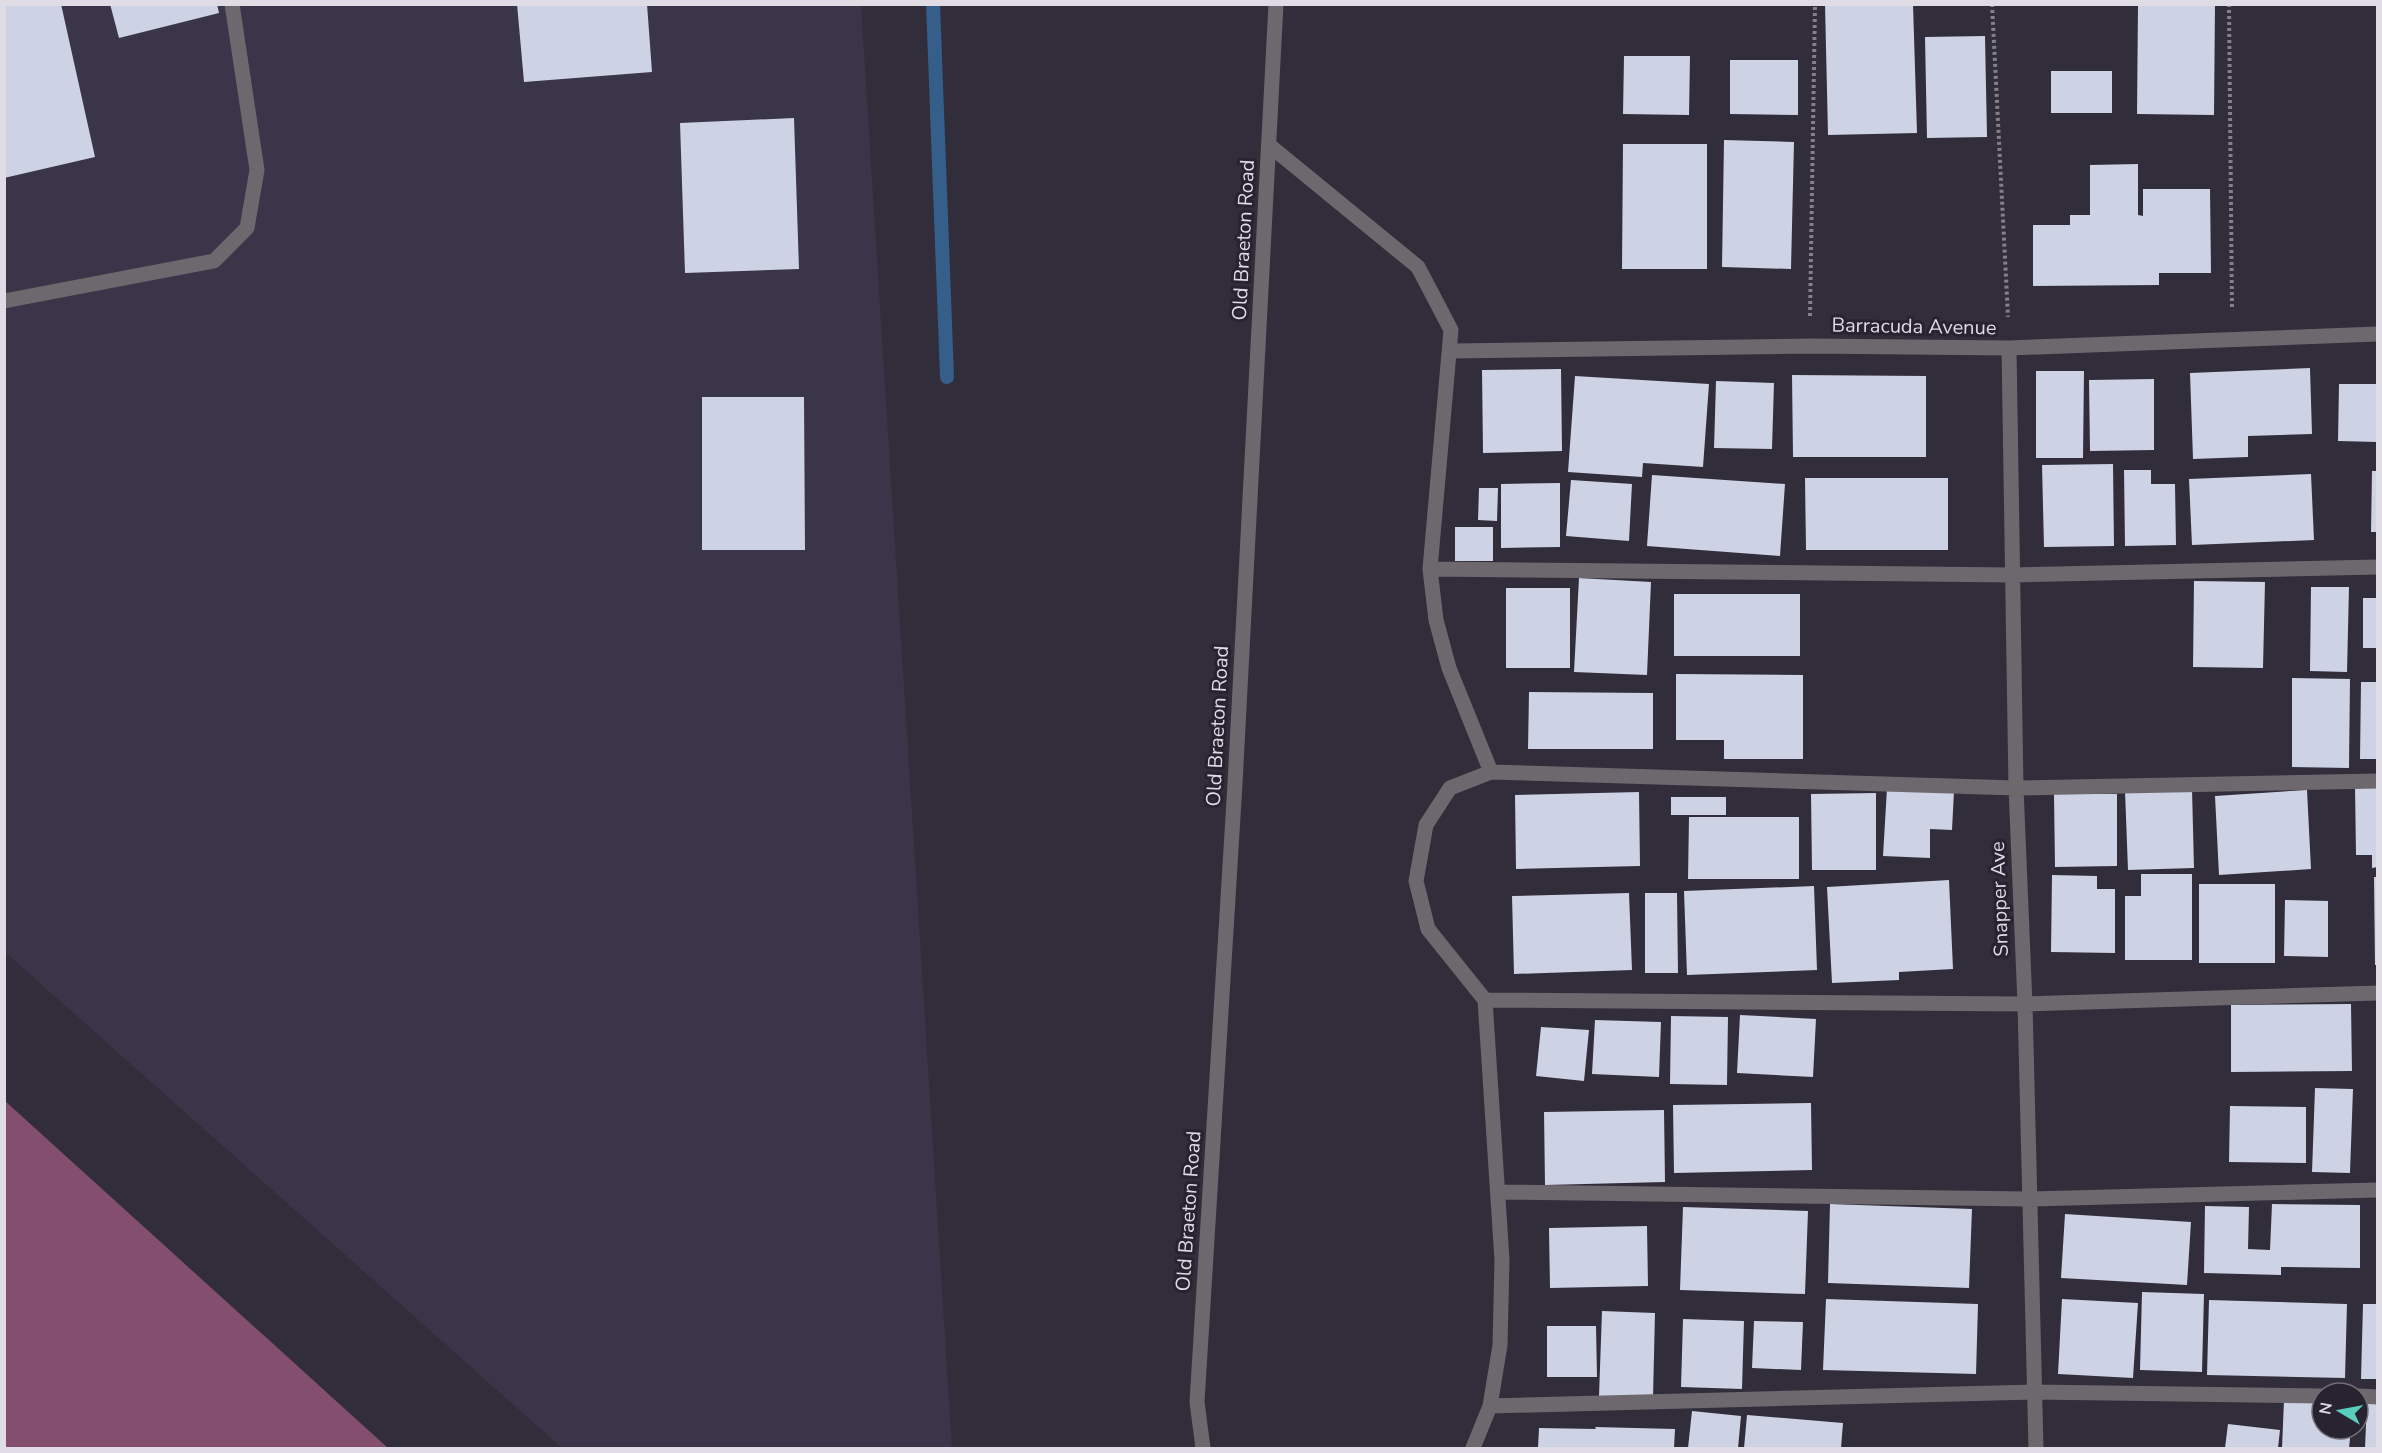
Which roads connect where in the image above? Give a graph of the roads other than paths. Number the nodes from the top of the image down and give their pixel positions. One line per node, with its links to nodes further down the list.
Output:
1 (232, 4): 4 (street)
2 (1276, 4): 3 (street, Old Braeton Road)
3 (1269, 145): 7 (street); 23 (street, Old Braeton Road)
4 (4, 301)
5 (2378, 334): 6 (street, Barracuda Avenue)
6 (2009, 348): 7 (street, Barracuda Avenue); 10 (street, Snapper Ave)
7 (1451, 351): 9 (street)
8 (2378, 567): 10 (street)
9 (1430, 569): 10 (street); 11 (street)
10 (2013, 574): 13 (street, Snapper Ave)
11 (1491, 772): 13 (street); 15 (street)
12 (2378, 781): 13 (street)
13 (2016, 788): 16 (street, Snapper Ave)
14 (2378, 993): 16 (street)
15 (1485, 1000): 16 (street); 18 (street)
16 (2025, 1004): 19 (street, Snapper Ave)
17 (2378, 1190): 19 (street)
18 (1498, 1192): 19 (street); 22 (street)
19 (2029, 1199): 20 (street, Snapper Ave)
20 (2035, 1392): 21 (street); 22 (street); 25 (street, Snapper Ave)
21 (2310, 1396)
22 (1491, 1406): 24 (street)
23 (1203, 1449)
24 (1473, 1449)
25 (2036, 1449)

